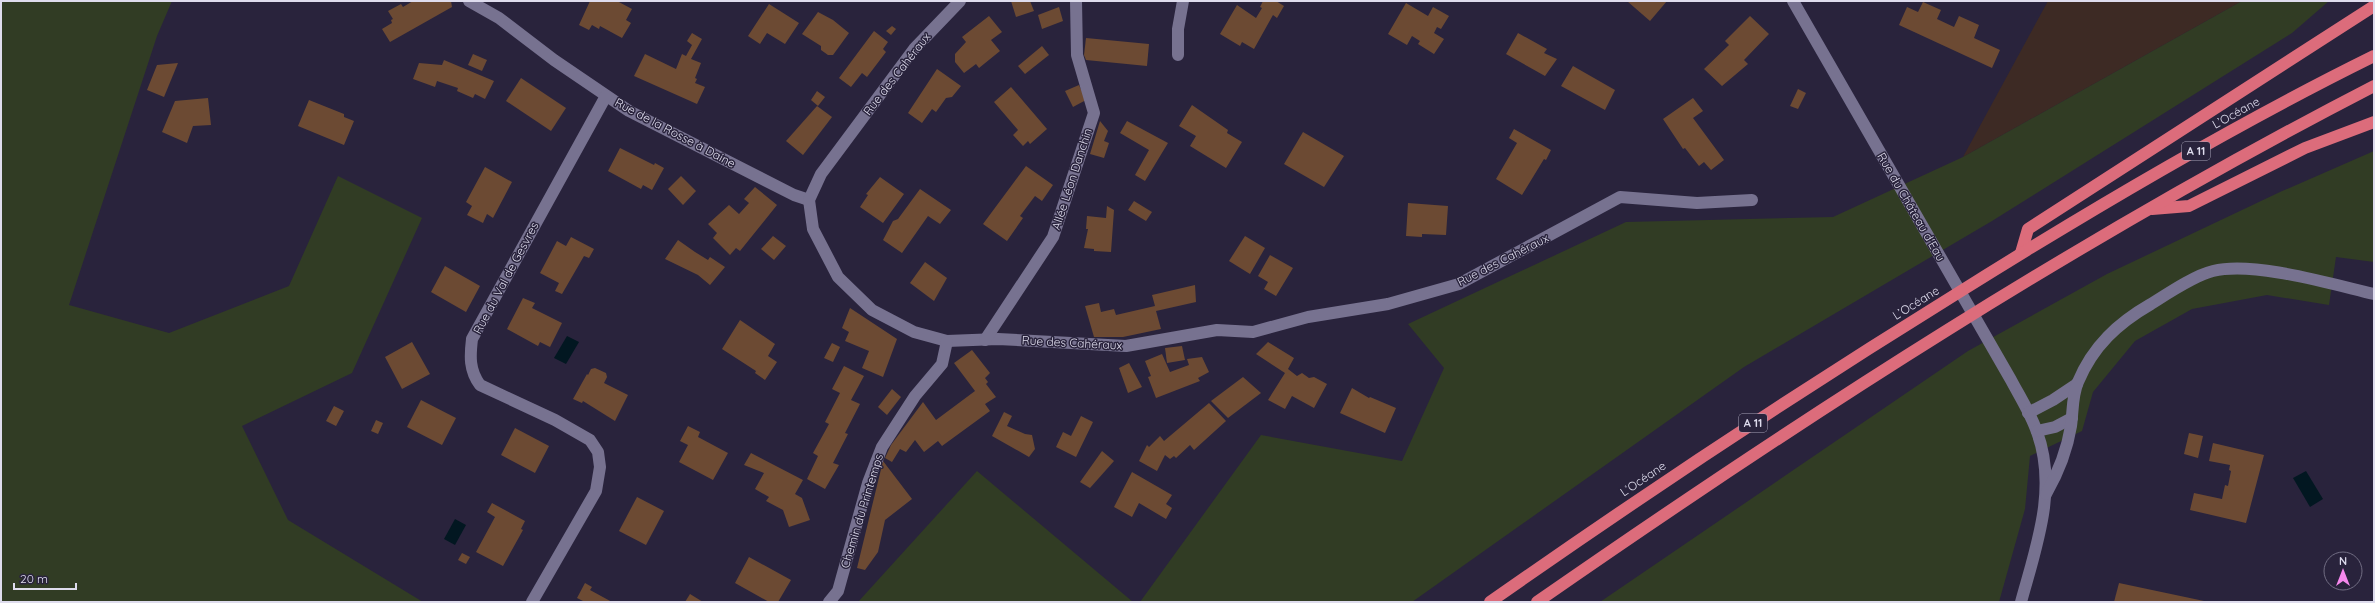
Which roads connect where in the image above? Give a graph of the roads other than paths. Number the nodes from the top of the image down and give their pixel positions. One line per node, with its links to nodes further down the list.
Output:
1 (469, 1): 10 (street, Rue de la Rosse à Daine)
2 (960, 1): 12 (street, Rue des Cahéraux)
3 (1076, 1): 17 (street, Allée Léon Danchin)
4 (1183, 1): 7 (street)
5 (1794, 1): 20 (street, Rue du Château d'Eau)
6 (2374, 6): 15 (highway)
7 (1178, 55)
8 (2374, 56): 15 (highway, L’Océane / A 11)
9 (2374, 86): 14 (highway, A 11)
10 (606, 96): 12 (street, Rue de la Rosse à Daine); 24 (street, Rue du Val de Gesvres)
11 (2374, 122): 14 (highway)
12 (809, 200): 18 (street, Rue des Cahéraux)
13 (1752, 200): 17 (street, Rue des Cahéraux)
14 (2149, 209): 27 (highway, A 11)
15 (2022, 253): 26 (highway, L’Océane / A 11)
16 (2374, 294): 19 (street)
17 (985, 340): 18 (street, Rue des Cahéraux)
18 (947, 341): 25 (street, Chemin du Printemps)
19 (2077, 384): 20 (street); 21 (street)
20 (2028, 413): 22 (street, Rue du Château d'Eau)
21 (2072, 418): 22 (street); 23 (street)
22 (2037, 431): 23 (street, Rue du Château d'Eau)
23 (2046, 496): 28 (street)
24 (532, 602)
25 (829, 602)
26 (1490, 602)
27 (1537, 602)
28 (2021, 602)

